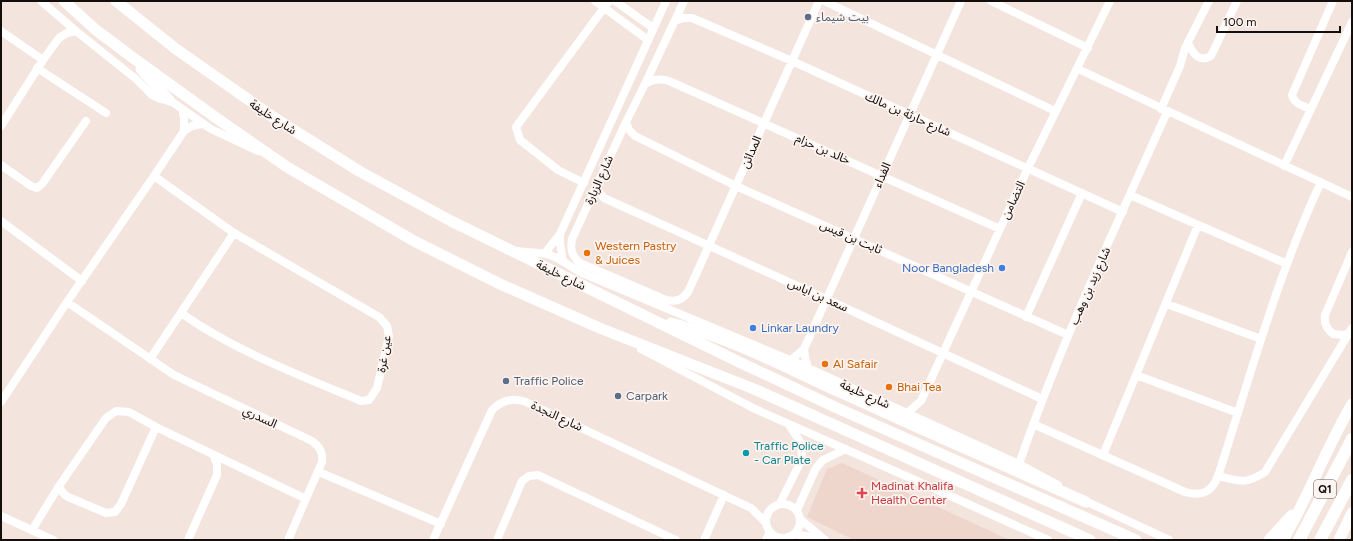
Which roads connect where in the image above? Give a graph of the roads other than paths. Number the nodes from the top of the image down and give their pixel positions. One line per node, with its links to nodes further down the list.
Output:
1 (41, 1): 19 (street)
2 (64, 1): 32 (main road)
3 (116, 1): 18 (main road, شارع خليفة)
4 (124, 1): 18 (street, شارع خليفة)
5 (595, 1): 17 (street)
6 (615, 1): 23 (street)
7 (666, 1): 23 (street, شارع الزبارة)
8 (819, 1): 34 (street, المدائن)
9 (824, 1): 30 (street)
10 (961, 1): 30 (street, الفداء)
11 (991, 1): 29 (street)
12 (1110, 1): 29 (street, التضامن)
13 (1209, 1): 28 (street, شارع زيد بن وهب)
14 (1237, 1): 31 (street)
15 (1333, 1): 41 (street)
16 (683, 2): 20 (street); 21 (street, شارع الزبارة)
17 (606, 4): 27 (street); 61 (street)
18 (131, 14): 75 (main road, شارع خليفة)
19 (61, 18): 25 (street); 26 (street)
20 (692, 18): 21 (street); 34 (street, شارع حارثة بن مالك)
21 (675, 21): 38 (street, شارع الزبارة)
22 (1352, 22): 41 (street)
23 (653, 28): 27 (street, شارع الزبارة)
24 (1, 30): 33 (street)
25 (76, 31): 26 (street); 39 (street)
26 (59, 38): 33 (street)
27 (648, 40): 61 (street, شارع الزبارة)
28 (1188, 42): 31 (street); 35 (street, شارع زيد بن وهب)
29 (1088, 48): 37 (street, التضامن)
30 (937, 55): 43 (street); 45 (street, الفداء)
31 (1196, 56): 35 (street)
32 (132, 57): 39 (main road); 54 (main road)
33 (43, 60): 36 (street)
34 (792, 61): 45 (street, شارع حارثة بن مالك); 49 (street, المدائن)
35 (1180, 66): 42 (street, شارع زيد بن وهب)
36 (37, 68): 44 (street); 46 (street)
37 (1078, 69): 42 (street); 43 (street, التضامن)
38 (645, 84): 48 (street, شارع الزبارة); 49 (street, خالد بن حزام)
39 (169, 100): 40 (street)
40 (182, 109): 50 (street); 51 (street)
41 (1311, 109): 56 (street)
42 (1164, 110): 56 (street); 65 (street, شارع زيد بن وهب)
43 (1055, 112): 57 (street, التضامن)
44 (106, 114)
45 (910, 115): 57 (street, شارع حارثة بن مالك); 58 (street, الفداء)
46 (2, 121)
47 (86, 121): 55 (street)
48 (626, 122): 52 (street); 53 (street, شارع الزبارة)
49 (764, 122): 58 (street, خالد بن حزام); 62 (street, المدائن)
50 (202, 124): 51 (street); 54 (street)
51 (184, 131): 59 (street)
52 (635, 136): 53 (street); 62 (street, ثابت بن قيس)
53 (617, 141): 63 (street, شارع الزبارة)
54 (277, 160): 90 (main road)
55 (1, 165)
56 (1284, 166): 60 (street)
57 (1028, 168): 64 (street, شارع حارثة بن مالك); 70 (street, التضامن)
58 (882, 175): 70 (street, خالد بن حزام); 73 (street, الفداء)
59 (154, 176): 71 (street, عين غرة); 80 (street)
60 (1321, 182): 66 (street); 79 (street)
61 (584, 183): 72 (street, شارع الزبارة)
62 (736, 186): 73 (street, ثابت بن قيس); 74 (street, المدائن)
63 (596, 188): 74 (street, سعد بن اياس); 83 (street, شارع الزبارة)
64 (1082, 193): 67 (street, شارع حارثة بن مالك); 88 (street)
65 (1130, 195): 67 (street, شارع زيد بن وهب); 69 (street)
66 (1352, 198)
67 (1123, 212): 91 (street, شارع زيد بن وهب)
68 (1, 221): 80 (street)
69 (1198, 225): 79 (street); 85 (street)
70 (1000, 229): 81 (street, التضامن)
71 (234, 233): 86 (street); 86 (street, عين غرة)
72 (560, 234): 76 (street, شارع الزبارة); 78 (street)
73 (854, 238): 81 (street, ثابت بن قيس); 82 (street, الفداء)
74 (708, 246): 82 (street, سعد بن اياس); 83 (street, المدائن)
75 (509, 250): 76 (street, شارع خليفة); 87 (main road, شارع خليفة)
76 (545, 253): 78 (street, شارع خليفة)
77 (1351, 256): 89 (street)
78 (563, 261): 96 (street, شارع خليفة)
79 (1287, 264): 92 (street)
80 (82, 281): 84 (street)
81 (971, 291): 88 (street, ثابت بن قيس); 94 (street, التضامن)
82 (826, 299): 93 (street, الفداء); 94 (street, سعد بن اياس)
83 (679, 300)
84 (67, 302): 95 (street, السدري); 101 (street)
85 (1167, 304): 92 (street); 98 (street)
86 (181, 312): 95 (street)
87 (649, 317): 123 (main road); 150 (main road, شارع خليفة)
88 (1026, 317): 91 (street, ثابت بن قيس)
89 (1350, 330): 117 (street)
90 (615, 335): 107 (street); 149 (main road)
91 (1068, 335): 99 (street, شارع زيد بن وهب)
92 (1261, 339): 104 (street)
93 (804, 349): 96 (street, الفداء); 97 (street)
94 (943, 353): 99 (street, سعد بن اياس); 100 (street, التضامن)
95 (150, 359): 115 (street, السدري)
96 (791, 360): 97 (street, شارع خليفة)
97 (808, 368): 103 (street, شارع خليفة)
98 (1136, 375): 104 (street); 111 (street)
99 (1042, 399): 106 (street, شارع زيد بن وهب)
100 (921, 400): 103 (street, التضامن); 105 (street)
101 (1, 402)
102 (1352, 404): 122 (main road)
103 (908, 413): 105 (street, شارع خليفة)
104 (1238, 413): 117 (street)
105 (925, 421): 114 (street, شارع خليفة)
106 (1033, 424): 111 (street); 114 (street, شارع زيد بن وهب)
107 (789, 425): 110 (street); 124 (street)
108 (156, 427): 112 (street); 119 (street); 119 (street)
109 (1352, 439): 155 (highway, Q1)
110 (846, 449): 127 (street); 148 (street)
111 (1103, 455): 117 (street)
112 (214, 456): 113 (street); 116 (street)
113 (233, 464): 116 (street); 121 (street)
114 (1019, 464): 123 (street, شارع خليفة)
115 (319, 472): 121 (street, السدري); 133 (street)
116 (217, 475): 140 (street)
117 (1218, 476)
118 (1352, 480): 156 (highway, Q1)
119 (59, 486): 134 (street)
120 (724, 495): 126 (street, شارع النجدة); 133 (street, شارع النجدة); 145 (street)
121 (306, 499): 141 (street, السدري)
122 (1303, 501): 130 (main road); 152 (main road)
123 (1086, 502): 151 (street, شارع خليفة)
124 (780, 503): 125 (street); 127 (street)
125 (772, 507): 126 (street, شارع النجدة); 132 (street)
126 (750, 508): 132 (street, شارع النجدة)
127 (797, 510): 131 (street)
128 (1, 516): 134 (street)
129 (1350, 516): 138 (main road)
130 (1296, 518): 153 (main road); 154 (main road)
131 (800, 519): 136 (street); 147 (street)
132 (765, 522): 135 (street)
133 (441, 524): 142 (street, شارع النجدة)
134 (32, 530): 139 (street)
135 (770, 532): 137 (street); 146 (street)
136 (794, 534): 137 (street); 147 (street)
137 (782, 539)
138 (1340, 539)
139 (53, 540)
140 (188, 540)
141 (288, 540)
142 (433, 540)
143 (497, 540): 144 (street)
144 (676, 540)
145 (704, 540)
146 (766, 540)
147 (825, 540)
148 (1048, 540)
149 (1090, 540)
150 (1136, 540)
151 (1169, 540)
152 (1269, 540)
153 (1283, 540)
154 (1292, 540)
155 (1299, 540)
156 (1320, 540)

